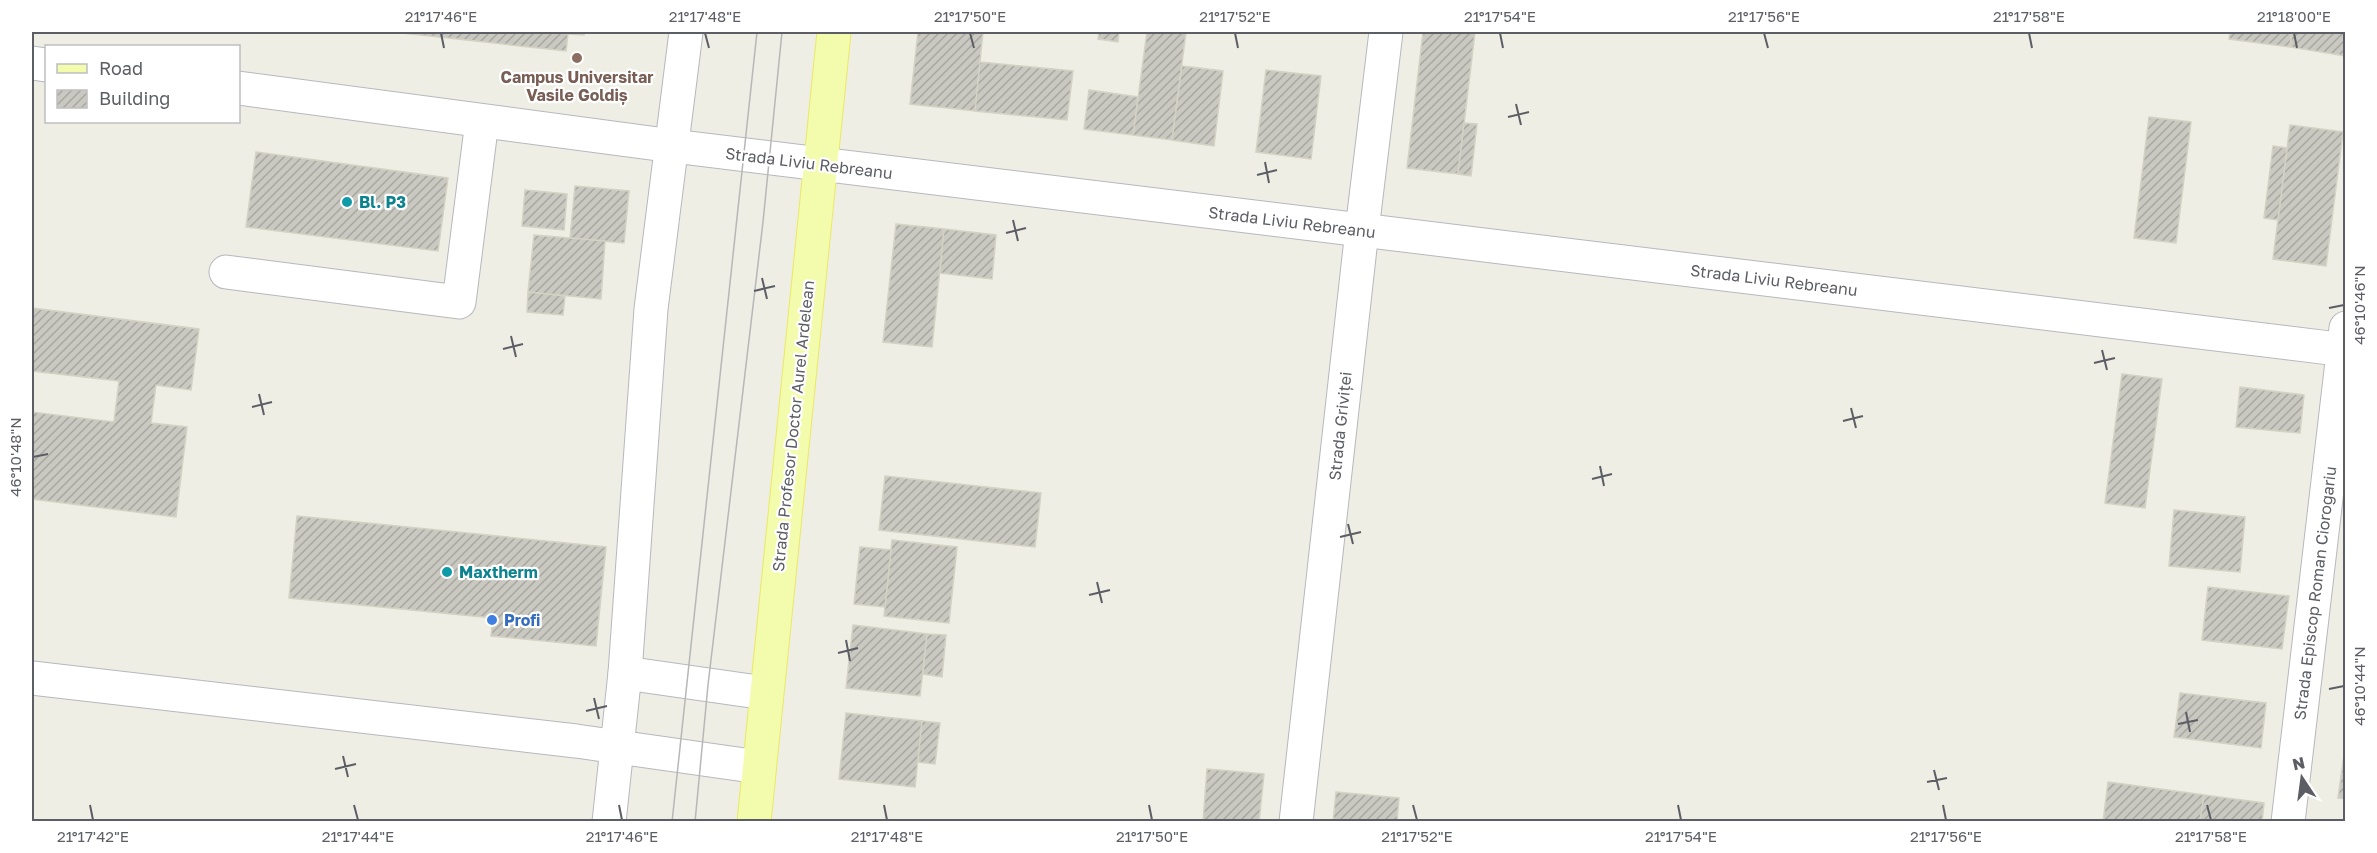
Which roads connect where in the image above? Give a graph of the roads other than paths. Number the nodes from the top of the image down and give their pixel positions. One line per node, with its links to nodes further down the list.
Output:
1 (686, 32): 6 (street)
2 (834, 32): 7 (main road, Strada Profesor Doctor Aurel Ardelean)
3 (1386, 32): 8 (street, Strada Griviței)
4 (240, 88): 5 (street, Strada Liviu Rebreanu)
5 (483, 121): 6 (street, Strada Liviu Rebreanu); 9 (street)
6 (673, 146): 7 (street, Strada Liviu Rebreanu); 11 (street)
7 (821, 164): 8 (street, Strada Liviu Rebreanu); 13 (main road, Strada Profesor Doctor Aurel Ardelean)
8 (1362, 230): 10 (street, Strada Liviu Rebreanu); 18 (street, Strada Griviței)
9 (226, 272)
10 (2345, 342): 19 (street, Strada Episcop Roman Ciorogariu)
11 (625, 673): 13 (street); 14 (street)
12 (32, 678): 14 (street)
13 (765, 693): 15 (main road, Strada Profesor Doctor Aurel Ardelean)
14 (618, 747): 15 (street); 16 (street)
15 (759, 767): 17 (main road, Strada Profesor Doctor Aurel Ardelean)
16 (609, 822)
17 (754, 822)
18 (1296, 822)
19 (2288, 822)

